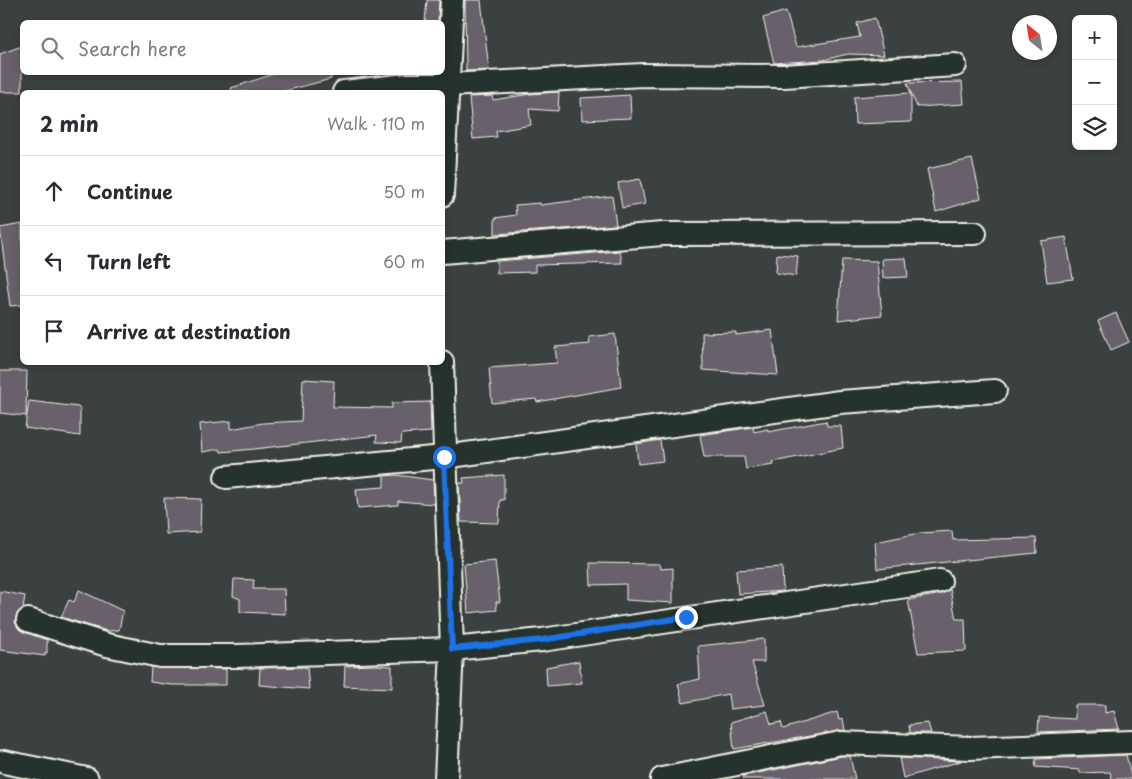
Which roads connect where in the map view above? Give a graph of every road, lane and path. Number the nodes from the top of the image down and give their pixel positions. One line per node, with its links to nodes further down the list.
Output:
1 (452, 0): 3 (street)
2 (955, 65): 3 (street)
3 (447, 85): 4 (street); 5 (street)
4 (362, 90)
5 (445, 129)
6 (975, 233): 7 (street)
7 (445, 252)
8 (442, 365): 10 (street)
9 (995, 391): 10 (street)
10 (444, 457): 11 (street); 14 (street)
11 (226, 477)
12 (940, 581): 14 (street)
13 (28, 620): 14 (street)
14 (452, 649): 18 (street)
15 (1132, 742): 19 (street)
16 (4, 762): 17 (street)
17 (87, 779)
18 (446, 779)
19 (662, 779)

